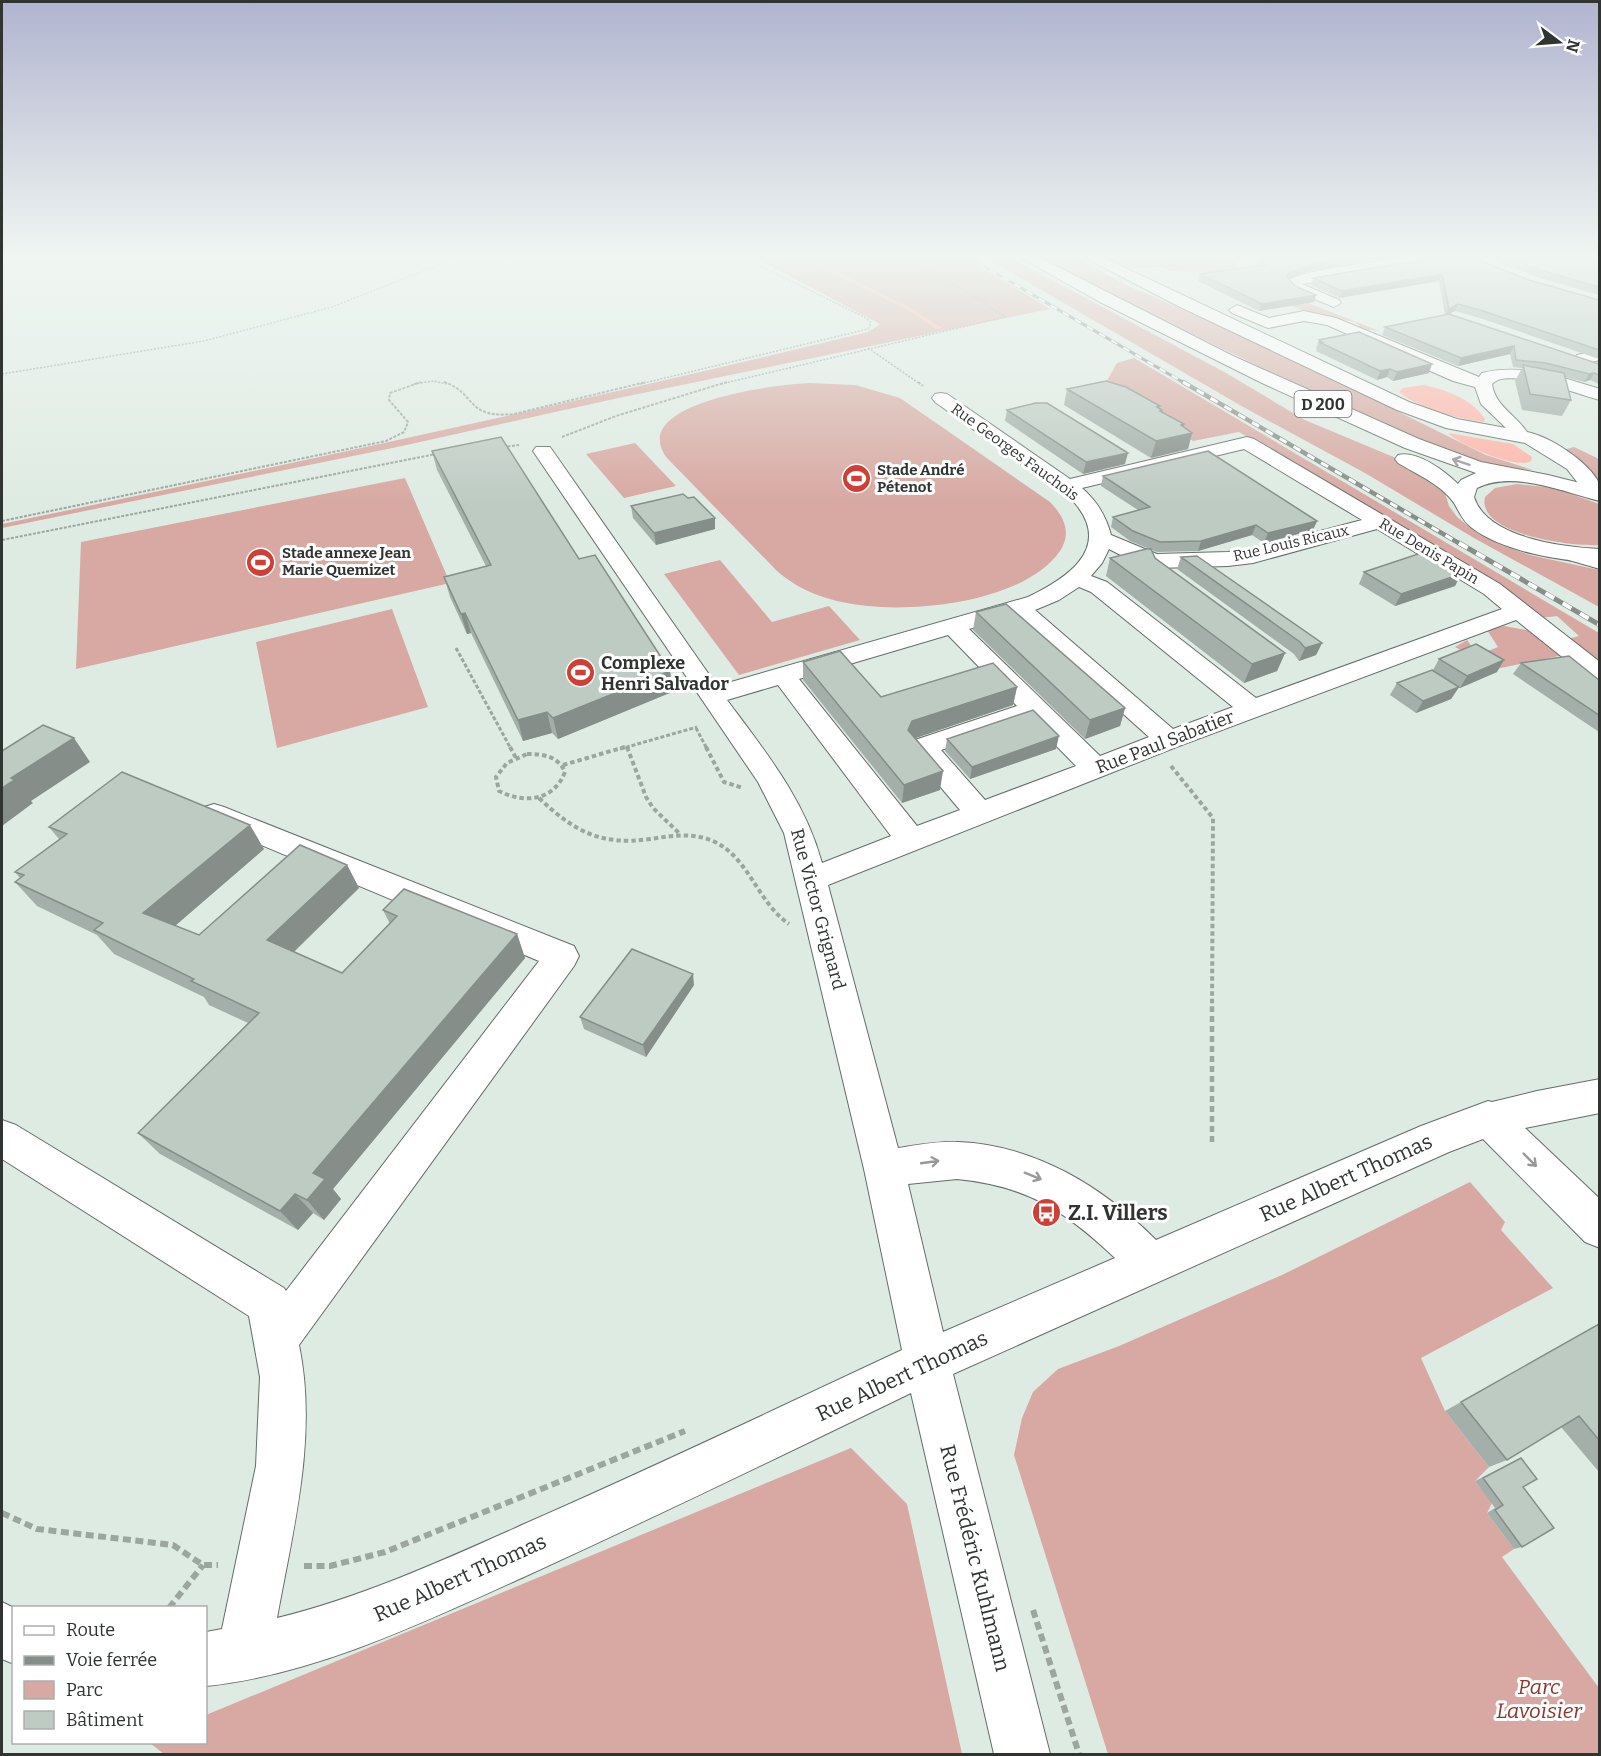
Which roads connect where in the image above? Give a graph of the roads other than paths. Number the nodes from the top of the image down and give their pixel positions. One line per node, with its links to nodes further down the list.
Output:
1 (1176, 338): 24 (main road, D 200)
2 (1184, 338): 21 (main road, D 200, one-way to 2)
3 (1260, 338): 16 (street)
4 (1289, 338): 12 (street)
5 (1340, 338): 10 (street)
6 (1371, 338): 13 (street)
7 (1437, 350): 13 (street)
8 (1564, 353): 9 (street)
9 (1591, 357): 11 (street)
10 (1388, 362)
11 (1599, 366)
12 (1385, 379)
13 (1486, 380): 14 (street); 16 (street)
14 (1599, 394)
15 (941, 398): 22 (street, Rue Georges Fauchois)
16 (1519, 434): 17 (street)
17 (1541, 444): 21 (street); 23 (street)
18 (543, 451): 37 (street, Rue Victor Grignard)
19 (1128, 455): 20 (street)
20 (1147, 466): 22 (street); 25 (street, Rue Denis Papin)
21 (1525, 476): 23 (main road); 24 (main road)
22 (1065, 486): 26 (street, Rue Georges Fauchois)
23 (1597, 493)
24 (1464, 501): 27 (main road)
25 (1379, 522): 28 (street, Rue Louis Ricaux); 33 (street, Rue Denis Papin)
26 (1100, 538): 28 (street, Rue Louis Ricaux); 30 (street)
27 (1588, 556): 29 (main road)
28 (1157, 561): 31 (street)
29 (1599, 562)
30 (1078, 579): 32 (street); 39 (street)
31 (1179, 583)
32 (1018, 607): 34 (street); 40 (street)
33 (1521, 610): 35 (street, Rue Denis Papin); 39 (street, Rue Paul Sabatier)
34 (952, 626): 36 (street); 38 (street)
35 (1599, 675)
36 (784, 676): 37 (street); 44 (street)
37 (719, 707): 45 (street, Rue Victor Grignard)
38 (1035, 709): 41 (street); 43 (street)
39 (1252, 709): 40 (street, Rue Paul Sabatier)
40 (1160, 743): 41 (street, Rue Paul Sabatier)
41 (1095, 768): 43 (street, Rue Paul Sabatier)
42 (190, 804): 52 (street)
43 (980, 813): 44 (street, Rue Paul Sabatier)
44 (911, 840): 45 (street, Rue Paul Sabatier)
45 (812, 879): 49 (street, Rue Victor Grignard)
46 (1599, 1096): 47 (street, Rue Albert Thomas)
47 (1488, 1119): 50 (street, one-way to 50); 51 (street, Rue Albert Thomas)
48 (2, 1138): 52 (street)
49 (884, 1169): 51 (street, one-way to 51); 53 (street, Rue Victor Grignard)
50 (1599, 1228)
51 (1149, 1264): 53 (street, Rue Albert Thomas)
52 (276, 1340): 54 (street)
53 (927, 1362): 54 (street, Rue Albert Thomas); 55 (street, Rue Frédéric Kuhlmann)
54 (225, 1656)
55 (1022, 1755)

